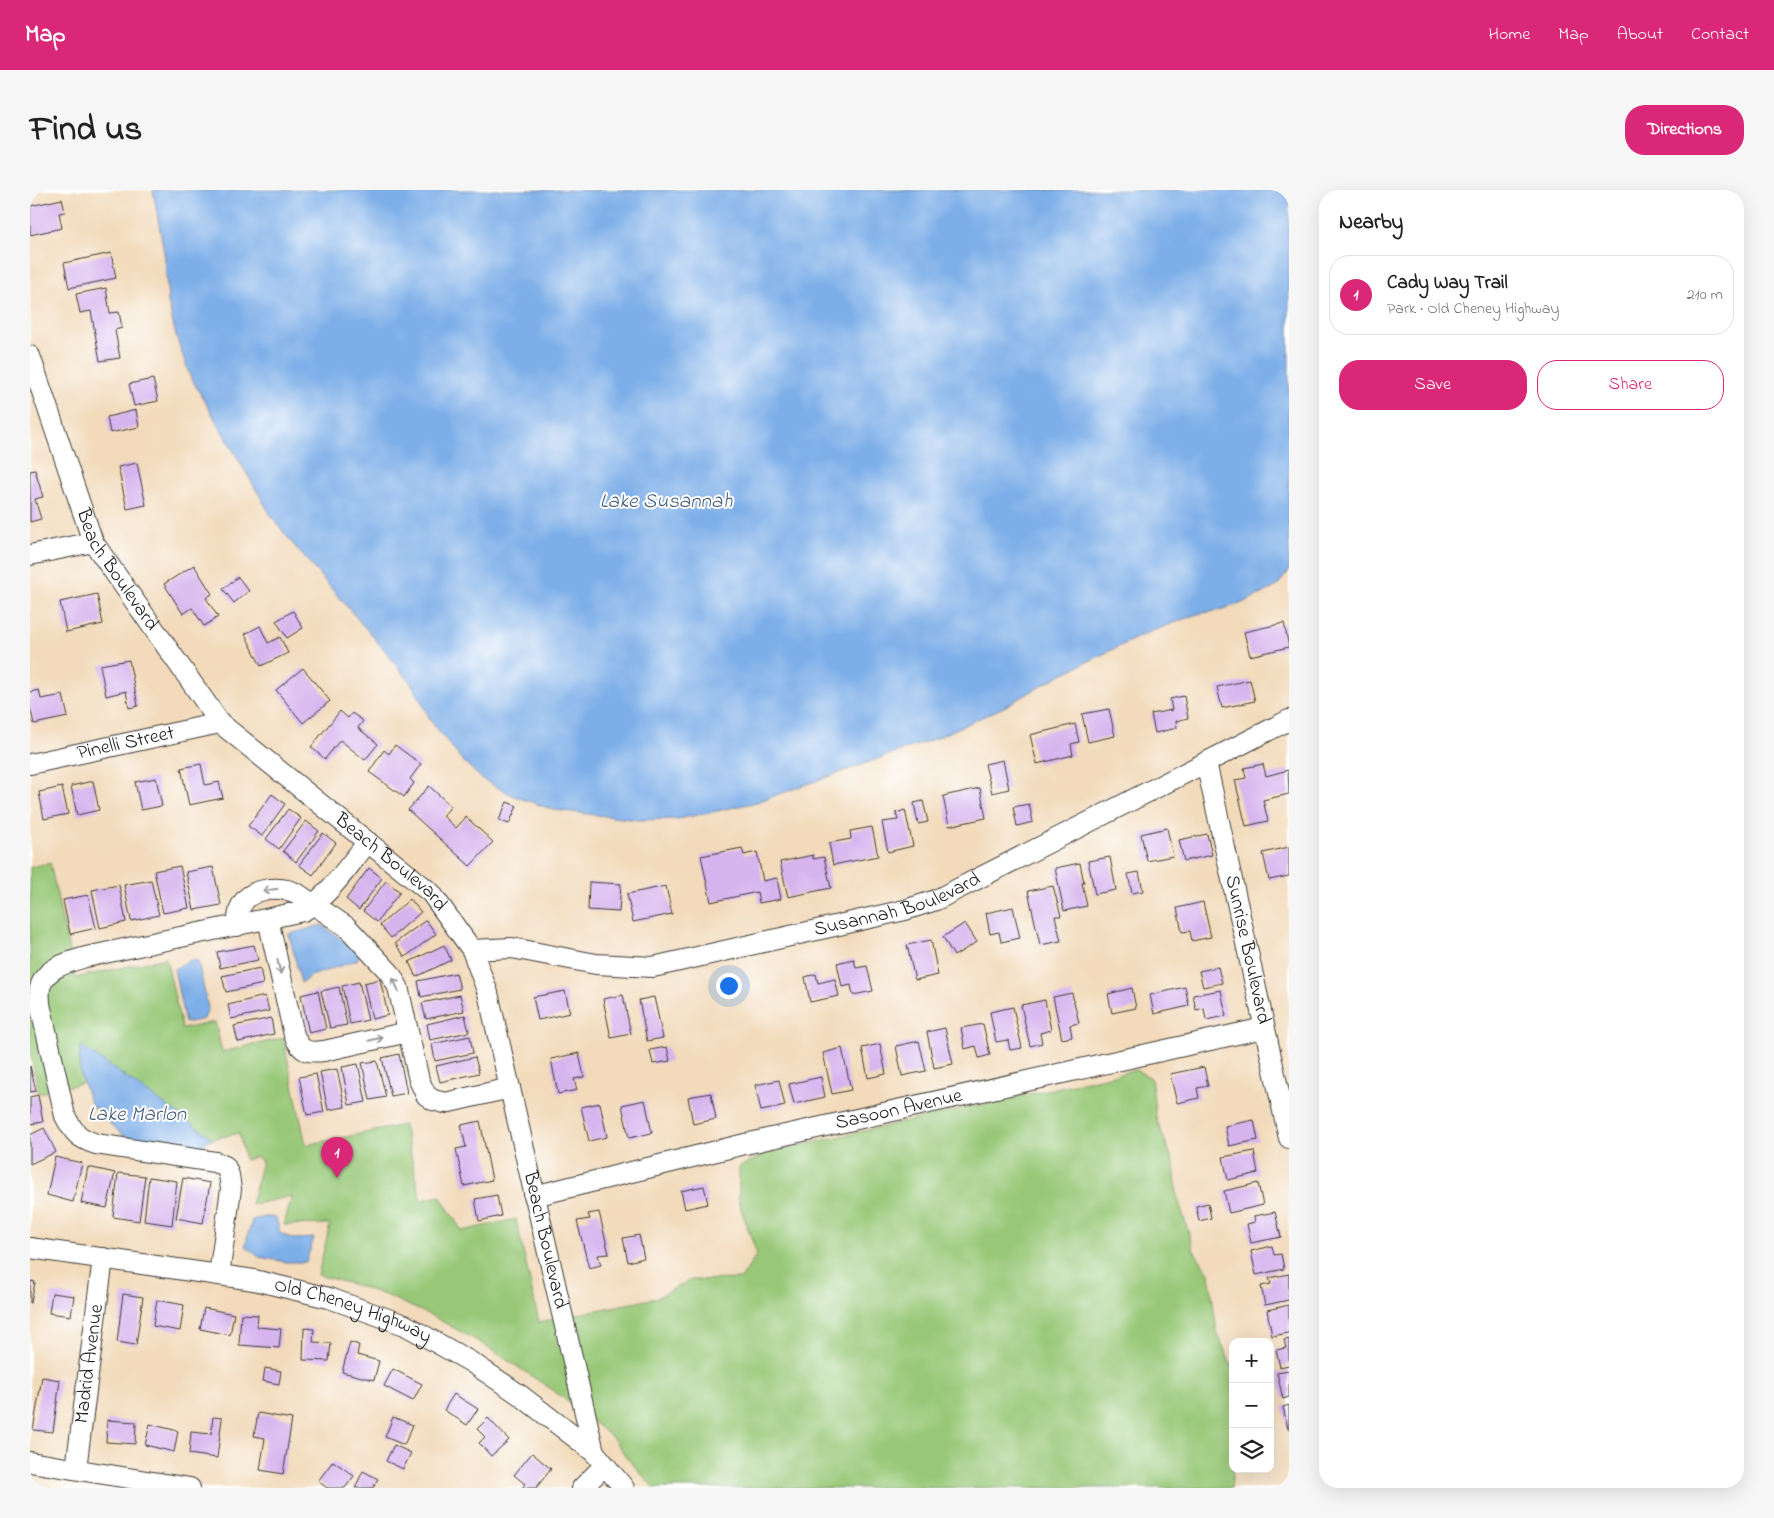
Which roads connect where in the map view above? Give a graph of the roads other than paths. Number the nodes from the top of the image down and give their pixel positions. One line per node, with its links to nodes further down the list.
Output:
1 (30, 356): 2 (street, Beach Boulevard)
2 (93, 542): 3 (street); 5 (street, Beach Boulevard)
3 (30, 555)
4 (1289, 720): 6 (street, Susannah Boulevard)
5 (220, 723): 7 (street, Pinelli Street); 8 (street, Beach Boulevard)
6 (1206, 762): 12 (street, Susannah Boulevard); 13 (street, Sunrise Boulevard)
7 (30, 764)
8 (368, 842): 9 (street); 12 (street, Beach Boulevard)
9 (314, 904): 10 (street); 11 (street, one-way to 11); 14 (street, one-way to 9)
10 (268, 919): 11 (street); 14 (street, one-way to 14)
11 (238, 926): 20 (street)
12 (472, 950): 15 (street, Beach Boulevard)
13 (1264, 1028): 16 (street, Sunrise Boulevard); 17 (street, Sasoon Avenue)
14 (408, 1032): 15 (street)
15 (510, 1088): 17 (street, Beach Boulevard)
16 (1289, 1138)
17 (534, 1196): 21 (street, Beach Boulevard)
18 (30, 1248): 19 (street, Old Cheney Highway)
19 (103, 1258): 20 (street, Old Cheney Highway); 23 (street, Madrid Avenue)
20 (219, 1274): 21 (street, Old Cheney Highway)
21 (599, 1459): 25 (street); 26 (street, Old Cheney Highway)
22 (30, 1462): 23 (street)
23 (76, 1469): 24 (street)
24 (190, 1488)
25 (582, 1488)
26 (624, 1488)

